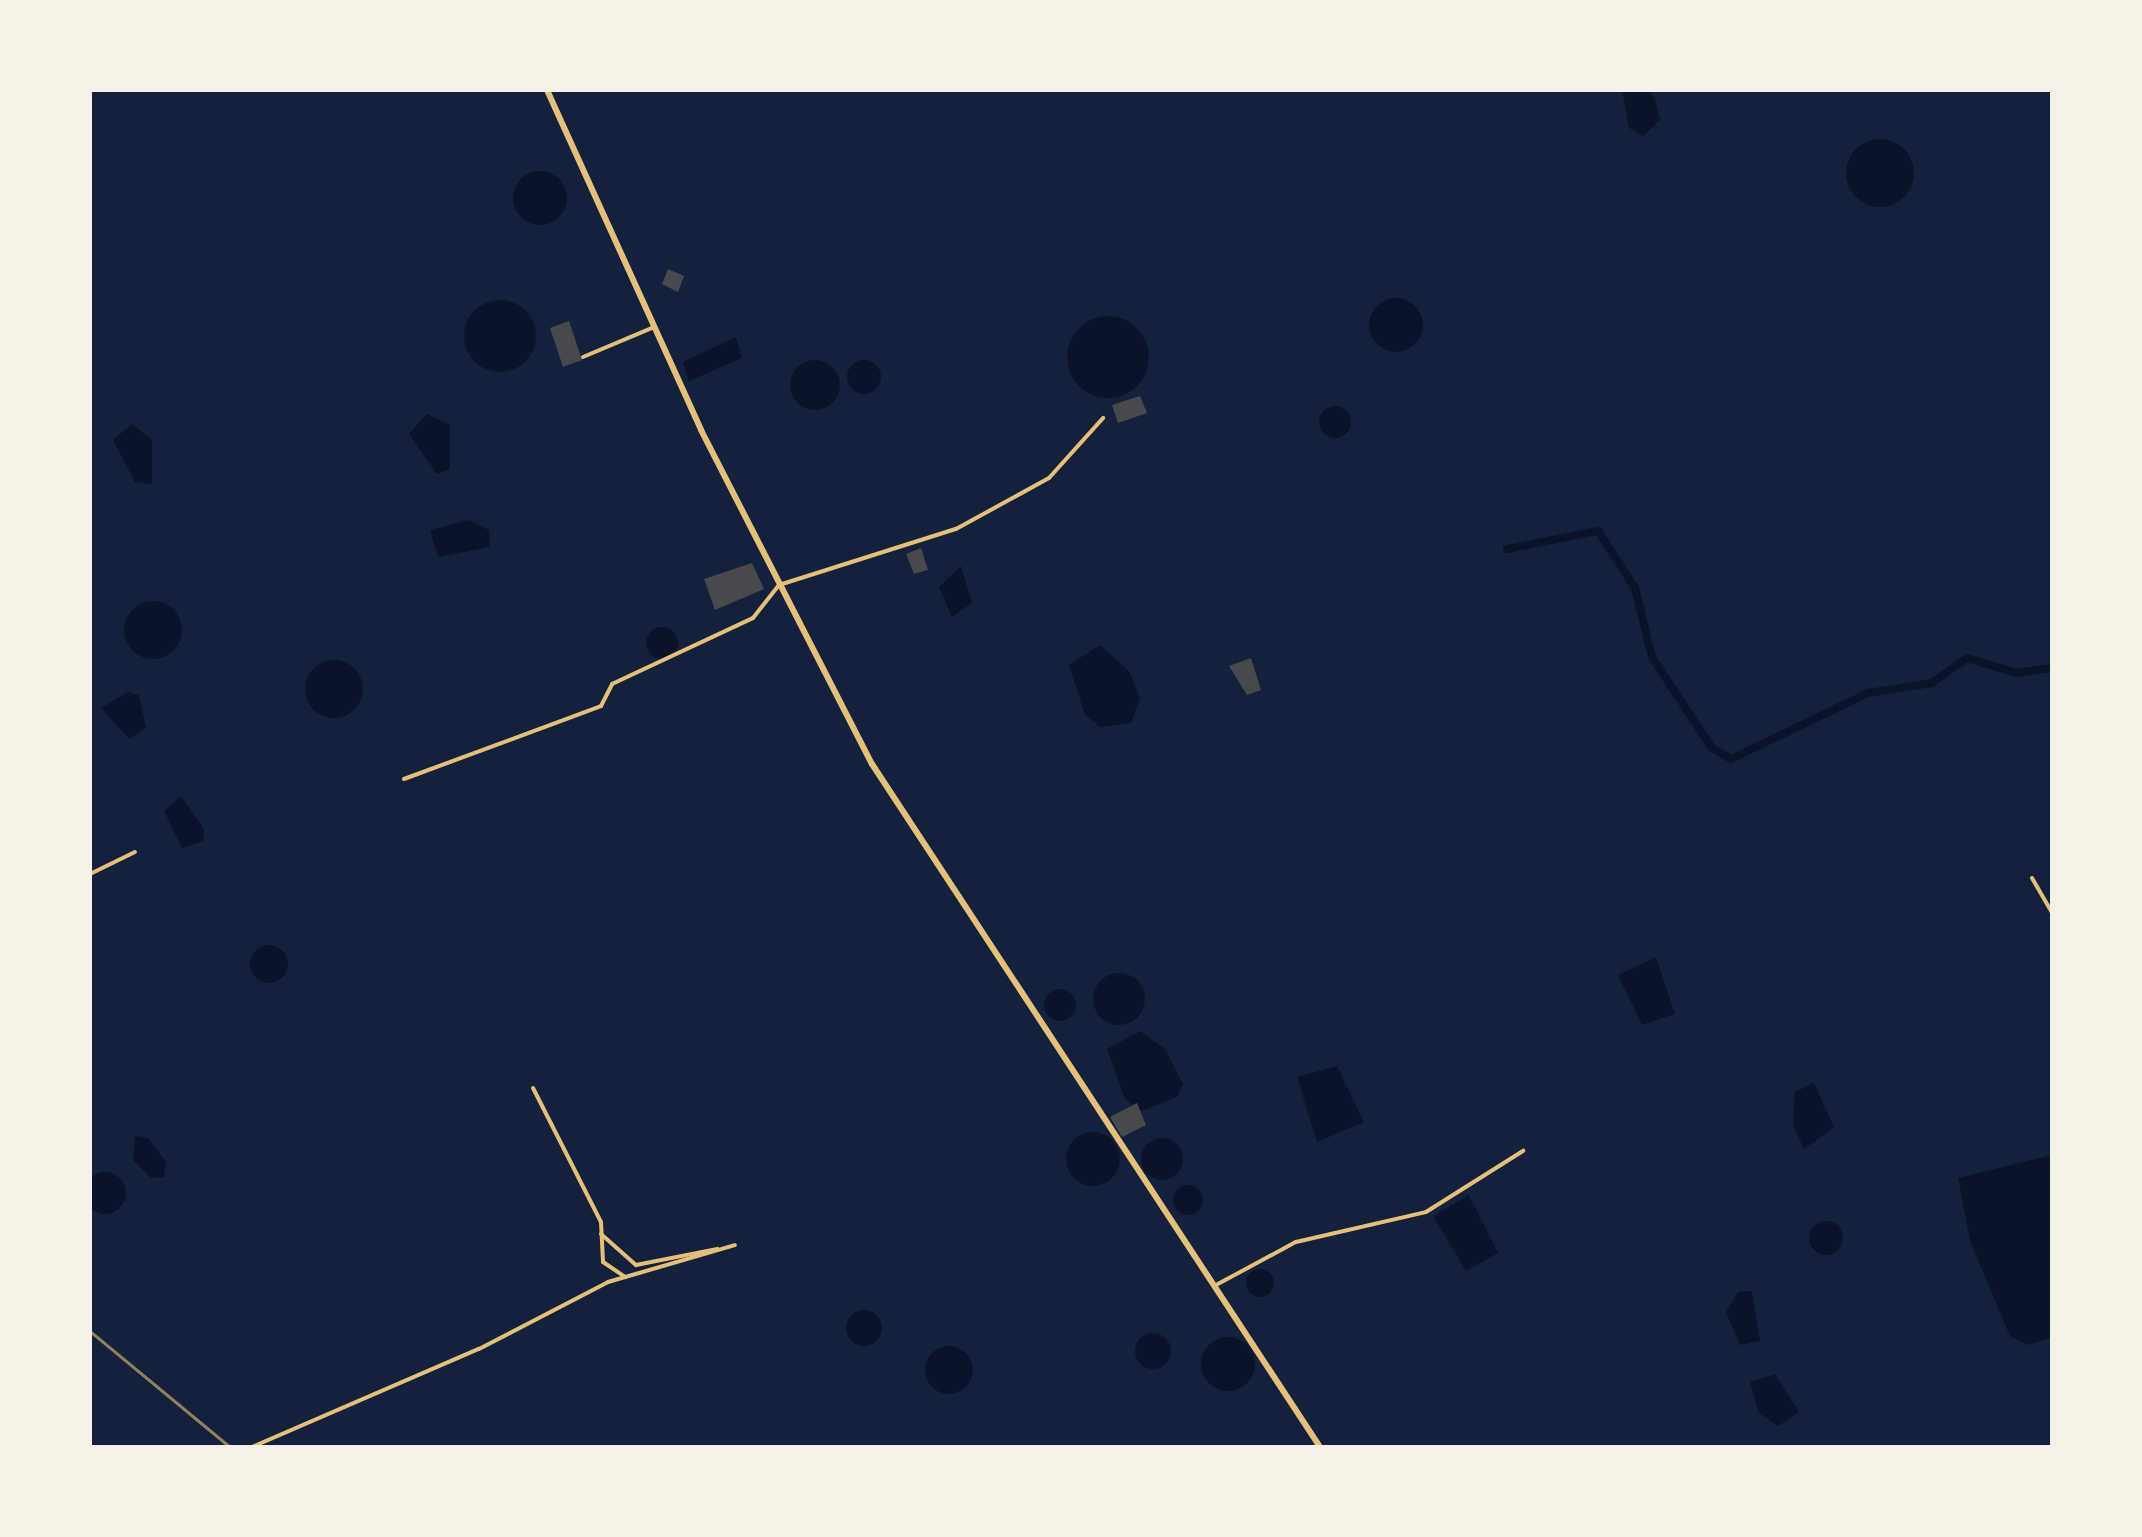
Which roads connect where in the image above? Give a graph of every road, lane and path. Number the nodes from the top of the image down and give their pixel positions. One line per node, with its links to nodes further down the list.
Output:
1 (547, 90): 2 (highway)
2 (654, 326): 3 (street); 5 (highway)
3 (583, 356)
4 (1103, 418): 5 (street)
5 (779, 585): 6 (street); 17 (highway)
6 (404, 779)
7 (135, 852): 8 (street)
8 (90, 874)
9 (2032, 878): 10 (street)
10 (2052, 912)
11 (533, 1088): 13 (street)
12 (1522, 1152): 17 (street)
13 (601, 1234): 15 (street); 16 (street)
14 (735, 1246): 15 (street)
15 (725, 1249): 16 (street)
16 (625, 1276): 18 (street)
17 (1216, 1285): 19 (highway)
18 (252, 1447)
19 (1320, 1447)

